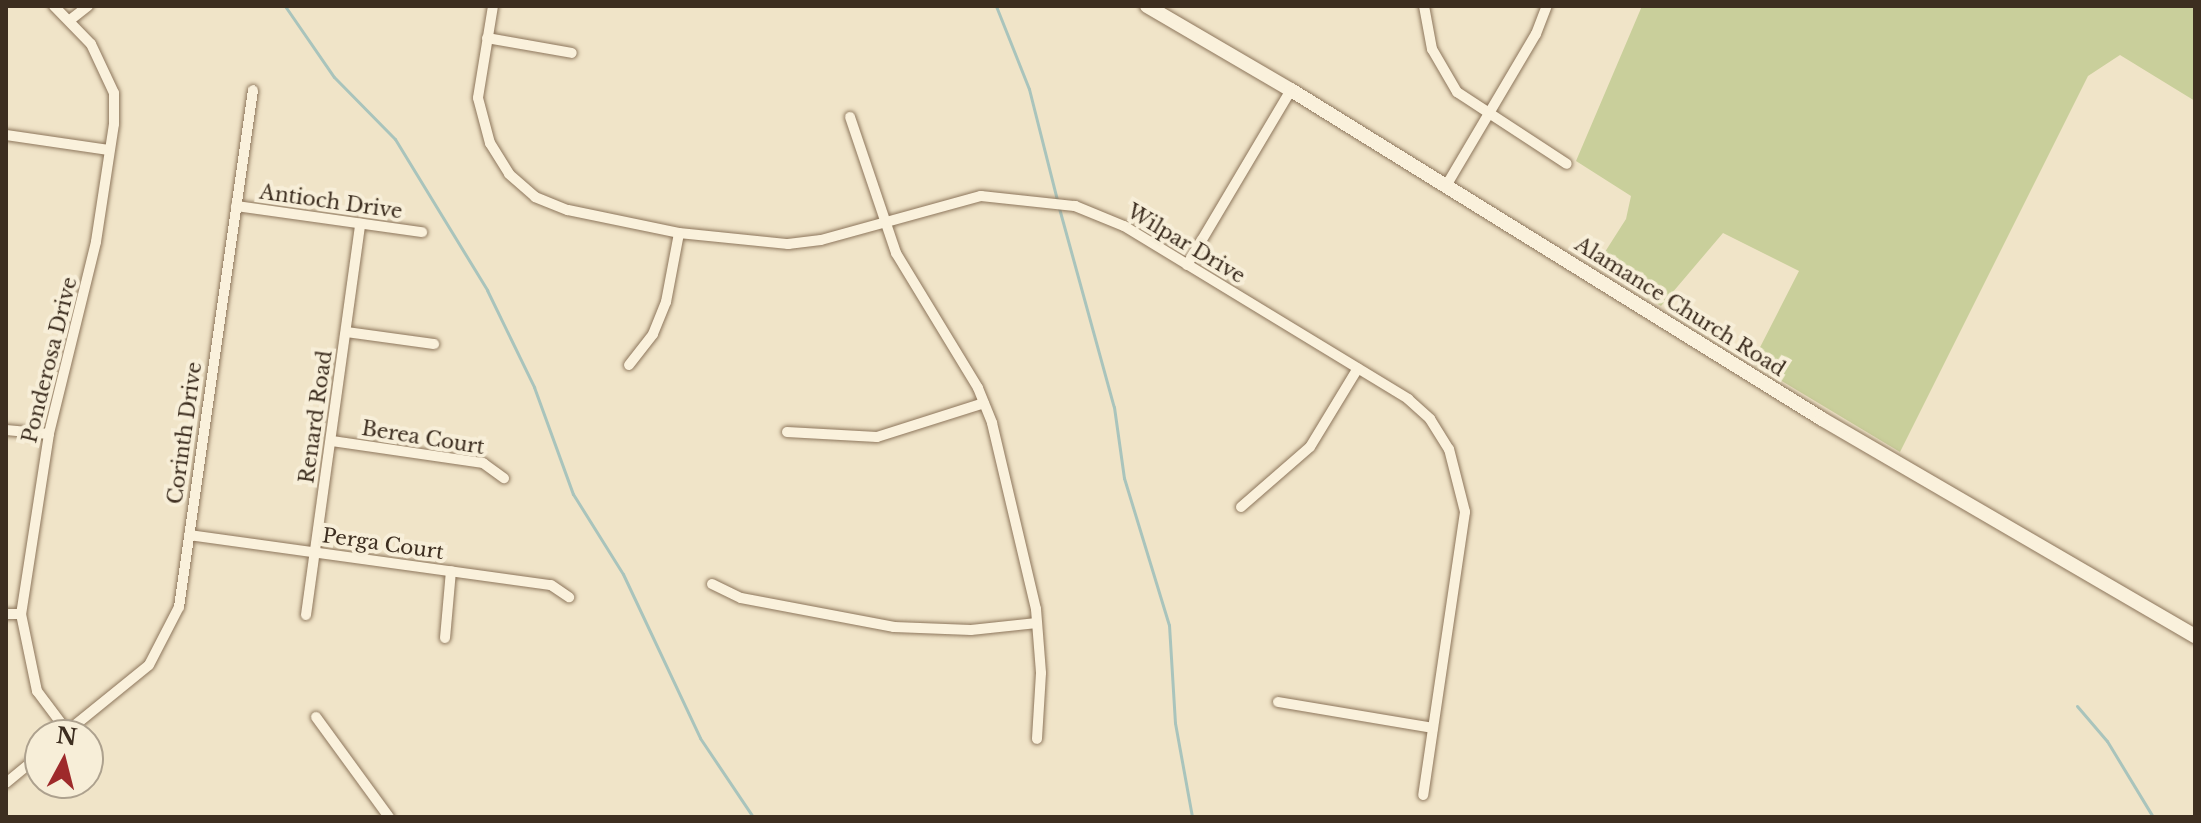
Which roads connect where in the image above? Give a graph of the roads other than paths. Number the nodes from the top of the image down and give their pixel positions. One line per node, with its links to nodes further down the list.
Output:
1 (54, 6): 7 (street, Ponderosa Drive)
2 (493, 6): 8 (street, Wilpar Drive)
3 (1147, 6): 11 (main road, Alamance Church Road)
4 (1424, 6): 12 (street)
5 (1547, 6): 12 (street)
6 (87, 8): 7 (street)
7 (70, 20): 15 (street, Ponderosa Drive)
8 (487, 38): 9 (street); 22 (street, Wilpar Drive)
9 (572, 53)
10 (253, 90): 18 (street, Corinth Drive)
11 (1291, 90): 17 (main road, Alamance Church Road); 23 (street)
12 (1487, 116): 16 (street); 17 (street)
13 (850, 117): 19 (street)
14 (6, 135): 15 (street)
15 (109, 150): 31 (street, Ponderosa Drive)
16 (1567, 164)
17 (1446, 186): 44 (main road, Alamance Church Road)
18 (236, 206): 20 (street, Antioch Drive); 35 (street, Corinth Drive)
19 (885, 221): 22 (street, Wilpar Drive); 23 (street, Wilpar Drive); 28 (street)
20 (360, 224): 21 (street, Antioch Drive); 24 (street, Renard Road)
21 (422, 232)
22 (679, 233): 26 (street)
23 (1187, 265): 27 (street, Wilpar Drive)
24 (346, 332): 25 (street); 32 (street, Renard Road)
25 (434, 344)
26 (629, 365)
27 (1358, 368): 34 (street); 50 (street, Wilpar Drive)
28 (984, 403): 30 (street); 43 (street)
29 (6, 430): 31 (street)
30 (787, 432)
31 (49, 434): 41 (street, Ponderosa Drive)
32 (332, 441): 33 (street, Berea Court); 36 (street, Renard Road)
33 (504, 478)
34 (1241, 507)
35 (189, 535): 36 (street, Perga Court); 49 (street, Corinth Drive)
36 (315, 552): 37 (street, Perga Court); 42 (street, Renard Road)
37 (451, 571): 39 (street, Perga Court); 45 (street)
38 (712, 584): 43 (street)
39 (569, 597)
40 (6, 614): 41 (street)
41 (21, 614): 48 (street, Ponderosa Drive)
42 (306, 615)
43 (1037, 623): 51 (street)
44 (2195, 636)
45 (445, 638)
46 (1278, 702): 50 (street)
47 (316, 717): 55 (street)
48 (56, 719)
49 (82, 719)
50 (1433, 728): 54 (street, Wilpar Drive)
51 (1037, 739)
52 (24, 768): 53 (street)
53 (6, 783)
54 (1423, 795)
55 (389, 817)

